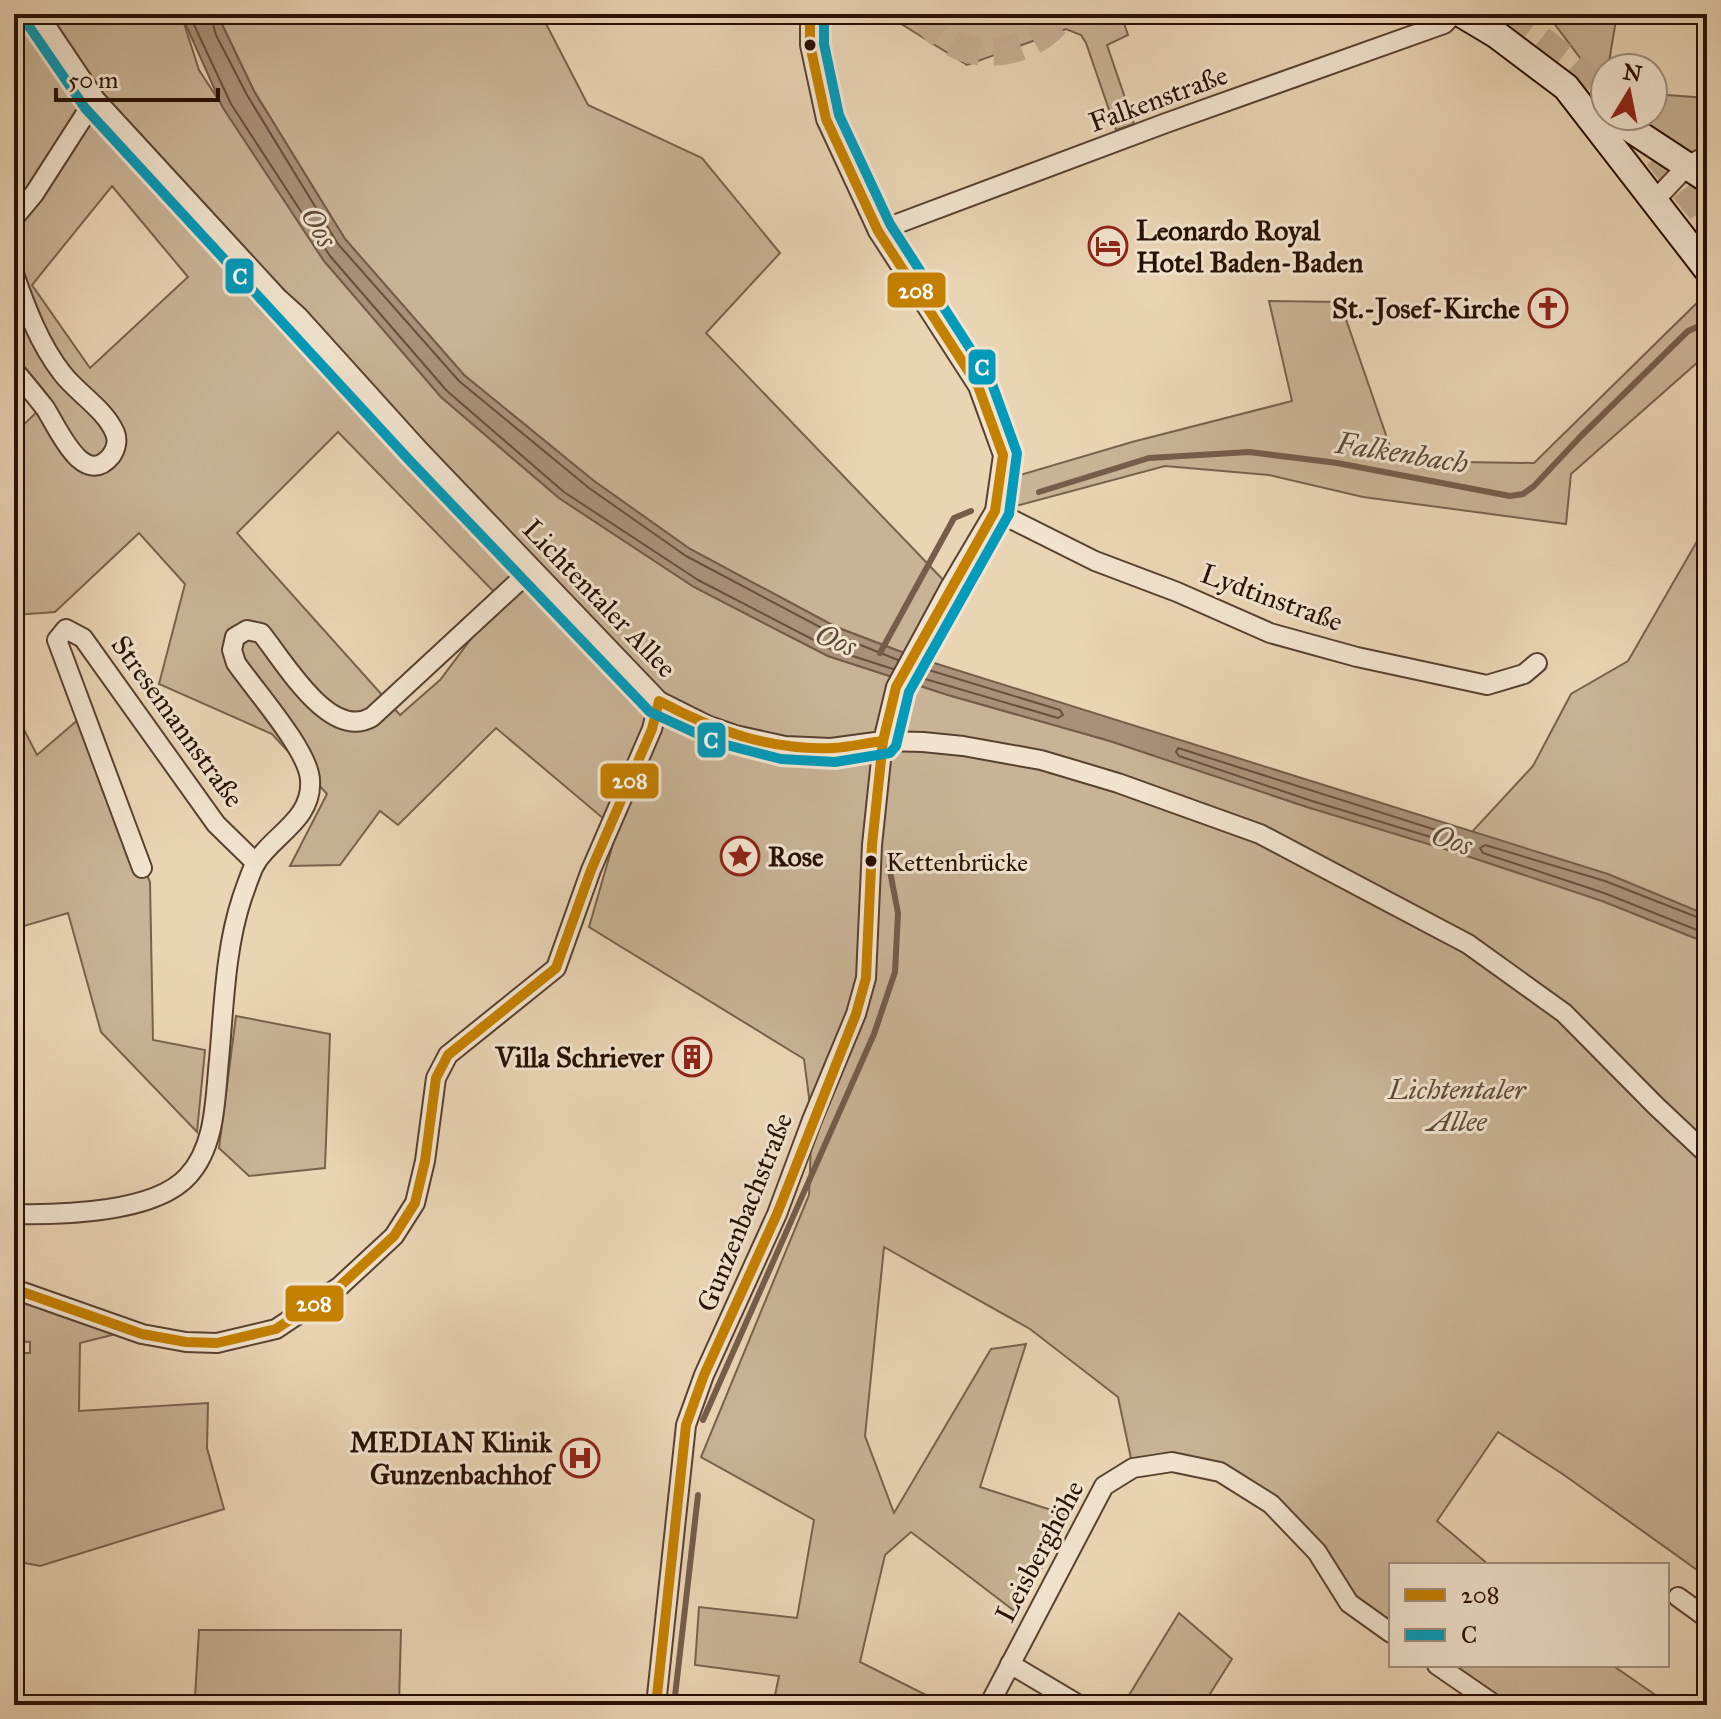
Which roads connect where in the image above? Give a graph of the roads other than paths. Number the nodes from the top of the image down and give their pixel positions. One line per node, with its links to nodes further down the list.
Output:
1 (38, 14): 6 (street, Lichtentaler Allee)
2 (810, 14): 12 (street)
3 (1454, 14): 12 (street, Falkenstraße)
4 (1462, 14): 5 (main road)
5 (1566, 87): 7 (main road); 10 (main road)
6 (95, 99): 11 (street); 17 (street, Lichtentaler Allee)
7 (1589, 102)
8 (1639, 132): 9 (main road)
9 (1701, 167): 10 (street)
10 (1655, 200): 13 (main road)
11 (14, 218)
12 (878, 231): 16 (street)
13 (1707, 269)
14 (14, 274): 15 (street)
15 (14, 370)
16 (995, 511): 18 (street, Lydtinstraße); 20 (street, Gunzenbachstraße)
17 (532, 569): 19 (street, Lichtentaler Allee); 21 (street)
18 (1537, 663)
19 (659, 701): 20 (street, Lichtentaler Allee); 25 (street)
20 (883, 741): 23 (street, Lichtentaler Allee); 31 (street, Gunzenbachstraße)
21 (256, 863): 22 (street, Stresemannstraße); 24 (street)
22 (142, 868)
23 (1707, 1154)
24 (14, 1214)
25 (14, 1289)
26 (1678, 1597): 27 (street)
27 (1707, 1618)
28 (1389, 1632): 29 (street, Leisberghöhe)
29 (1010, 1664): 32 (street, Leisberghöhe); 33 (street, Leisberghöhe)
30 (1440, 1667): 34 (street)
31 (656, 1705)
32 (989, 1705)
33 (1079, 1705)
34 (1495, 1705)

